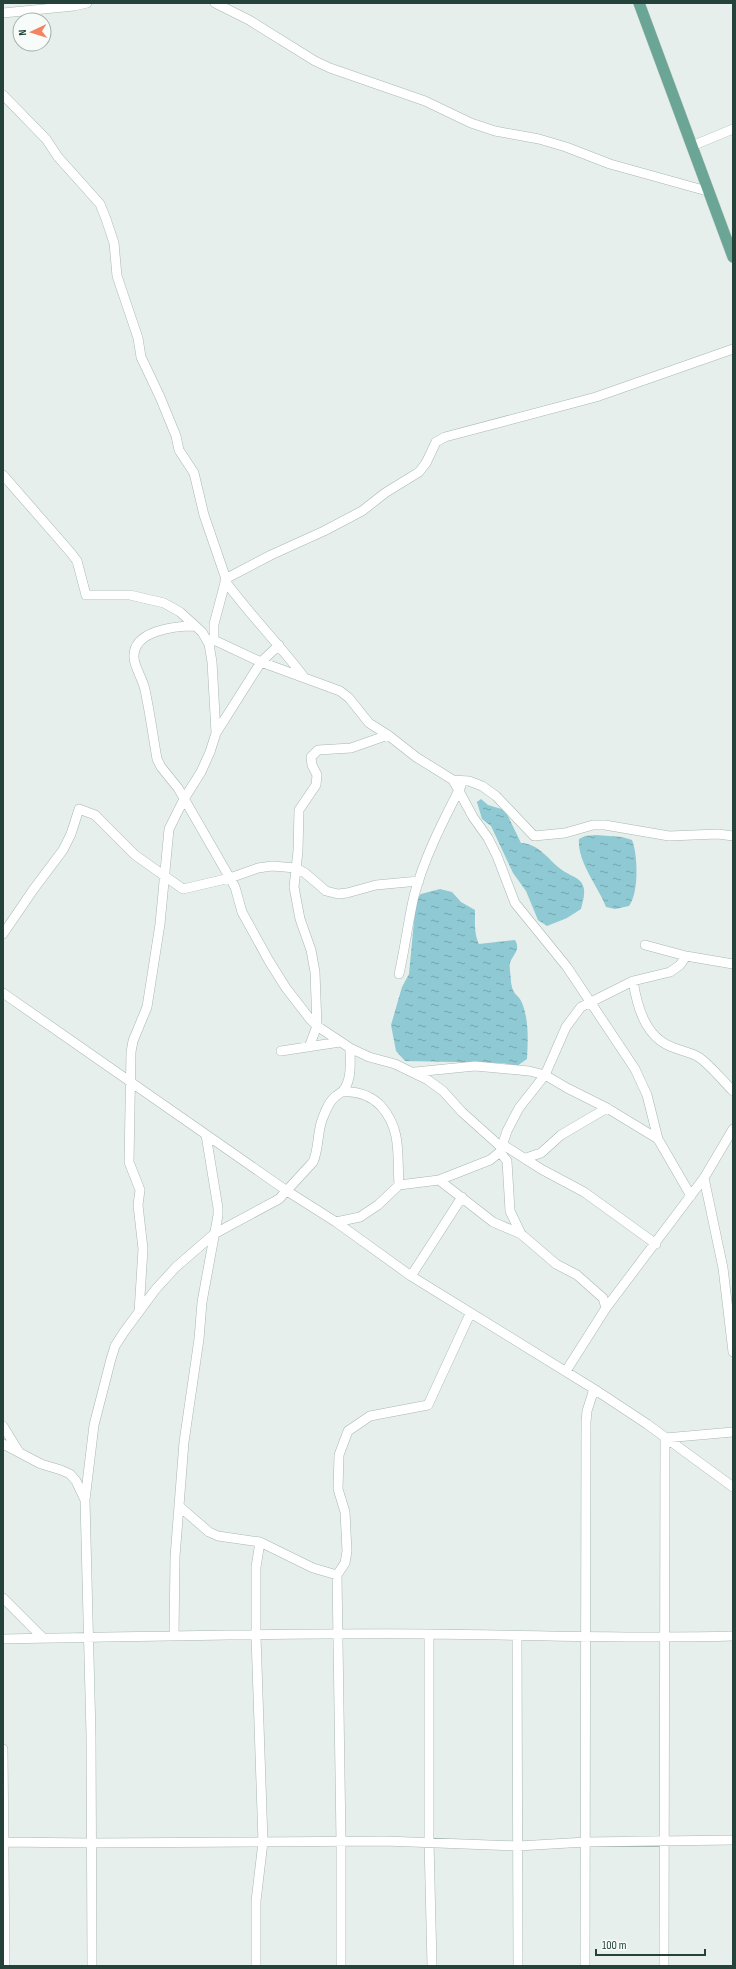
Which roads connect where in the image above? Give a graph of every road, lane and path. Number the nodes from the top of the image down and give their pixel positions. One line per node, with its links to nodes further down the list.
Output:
1 (87, 3): 4 (street)
2 (215, 3): 8 (street)
3 (639, 3): 7 (main road)
4 (3, 13)
5 (3, 95): 12 (street)
6 (733, 129): 7 (street)
7 (692, 146): 8 (main road)
8 (707, 191): 9 (main road)
9 (733, 257)
10 (733, 349): 12 (street)
11 (3, 475): 13 (street)
12 (226, 581): 14 (street); 15 (street)
13 (195, 626): 14 (street); 23 (street)
14 (211, 642): 16 (street); 18 (street)
15 (279, 645): 16 (street); 17 (street)
16 (261, 662): 17 (street); 18 (street)
17 (304, 677): 19 (street)
18 (216, 733): 23 (street)
19 (388, 735): 20 (street); 25 (street)
20 (453, 780): 21 (street); 22 (street)
21 (463, 781): 22 (street); 24 (street)
22 (459, 790): 28 (street); 36 (street)
23 (184, 799): 26 (street); 27 (street)
24 (733, 836)
25 (296, 868): 27 (street); 28 (street); 37 (street)
26 (164, 878): 27 (street); 29 (street); 44 (street)
27 (230, 878): 37 (street)
28 (419, 881): 33 (street)
29 (3, 934)
30 (645, 945): 31 (street)
31 (686, 956): 32 (street); 34 (street)
32 (733, 964)
33 (399, 974)
34 (633, 981): 36 (street); 45 (street)
35 (3, 993): 44 (street)
36 (590, 1002): 43 (street); 50 (street)
37 (317, 1026): 38 (street); 39 (street)
38 (340, 1042): 39 (street); 40 (street)
39 (309, 1047): 41 (street)
40 (350, 1048): 42 (street); 46 (street)
41 (281, 1051)
42 (414, 1072): 43 (street); 51 (street)
43 (545, 1075): 47 (street); 51 (street)
44 (132, 1083): 49 (street); 65 (street)
45 (733, 1091)
46 (342, 1092): 55 (street); 56 (street)
47 (607, 1108): 50 (street); 52 (street)
48 (733, 1130): 53 (street)
49 (206, 1135): 56 (street); 60 (street)
50 (658, 1139): 57 (street)
51 (501, 1148): 52 (street); 54 (street); 61 (street)
52 (526, 1158): 62 (street)
53 (704, 1178): 57 (street); 67 (street)
54 (439, 1180): 55 (street); 58 (street)
55 (399, 1184): 59 (street)
56 (287, 1191): 59 (street); 60 (street)
57 (691, 1196): 62 (street)
58 (462, 1197): 61 (street); 63 (street)
59 (336, 1222): 63 (street)
60 (214, 1234): 65 (street); 77 (street)
61 (521, 1234): 64 (street)
62 (656, 1244): 64 (street)
63 (411, 1276): 66 (street)
64 (606, 1308): 68 (street)
65 (139, 1312): 76 (street)
66 (470, 1314): 68 (street); 79 (street)
67 (733, 1352)
68 (566, 1371): 69 (street)
69 (594, 1389): 72 (street); 86 (street)
70 (3, 1426): 74 (street)
71 (733, 1432): 72 (street)
72 (665, 1438): 75 (street); 90 (street)
73 (3, 1444): 74 (street)
74 (19, 1452): 76 (street)
75 (733, 1487)
76 (85, 1500): 88 (street)
77 (180, 1507): 78 (street); 83 (street)
78 (260, 1542): 79 (street); 84 (street)
79 (337, 1575): 81 (street)
80 (3, 1598): 89 (street)
81 (338, 1634): 82 (street); 84 (street); 94 (street)
82 (429, 1634): 85 (street); 97 (street)
83 (174, 1635): 84 (street); 88 (street)
84 (256, 1636): 96 (street)
85 (516, 1636): 86 (street); 101 (street)
86 (586, 1636): 90 (street); 98 (street)
87 (733, 1636): 90 (street)
88 (88, 1637): 89 (street); 100 (street)
89 (43, 1638): 91 (street)
90 (665, 1638): 99 (street)
91 (3, 1639)
92 (3, 1748): 95 (street)
93 (733, 1840): 99 (street)
94 (341, 1841): 96 (street); 97 (street); 105 (street)
95 (4, 1842): 100 (street); 102 (street)
96 (263, 1842): 100 (street); 104 (street)
97 (429, 1842): 101 (street); 106 (street)
98 (586, 1842): 99 (street); 101 (street); 108 (street)
99 (664, 1842): 109 (street)
100 (91, 1843): 103 (street)
101 (518, 1846): 107 (street)
102 (5, 1966)
103 (92, 1966)
104 (256, 1966)
105 (341, 1966)
106 (432, 1966)
107 (518, 1966)
108 (585, 1966)
109 (664, 1966)

